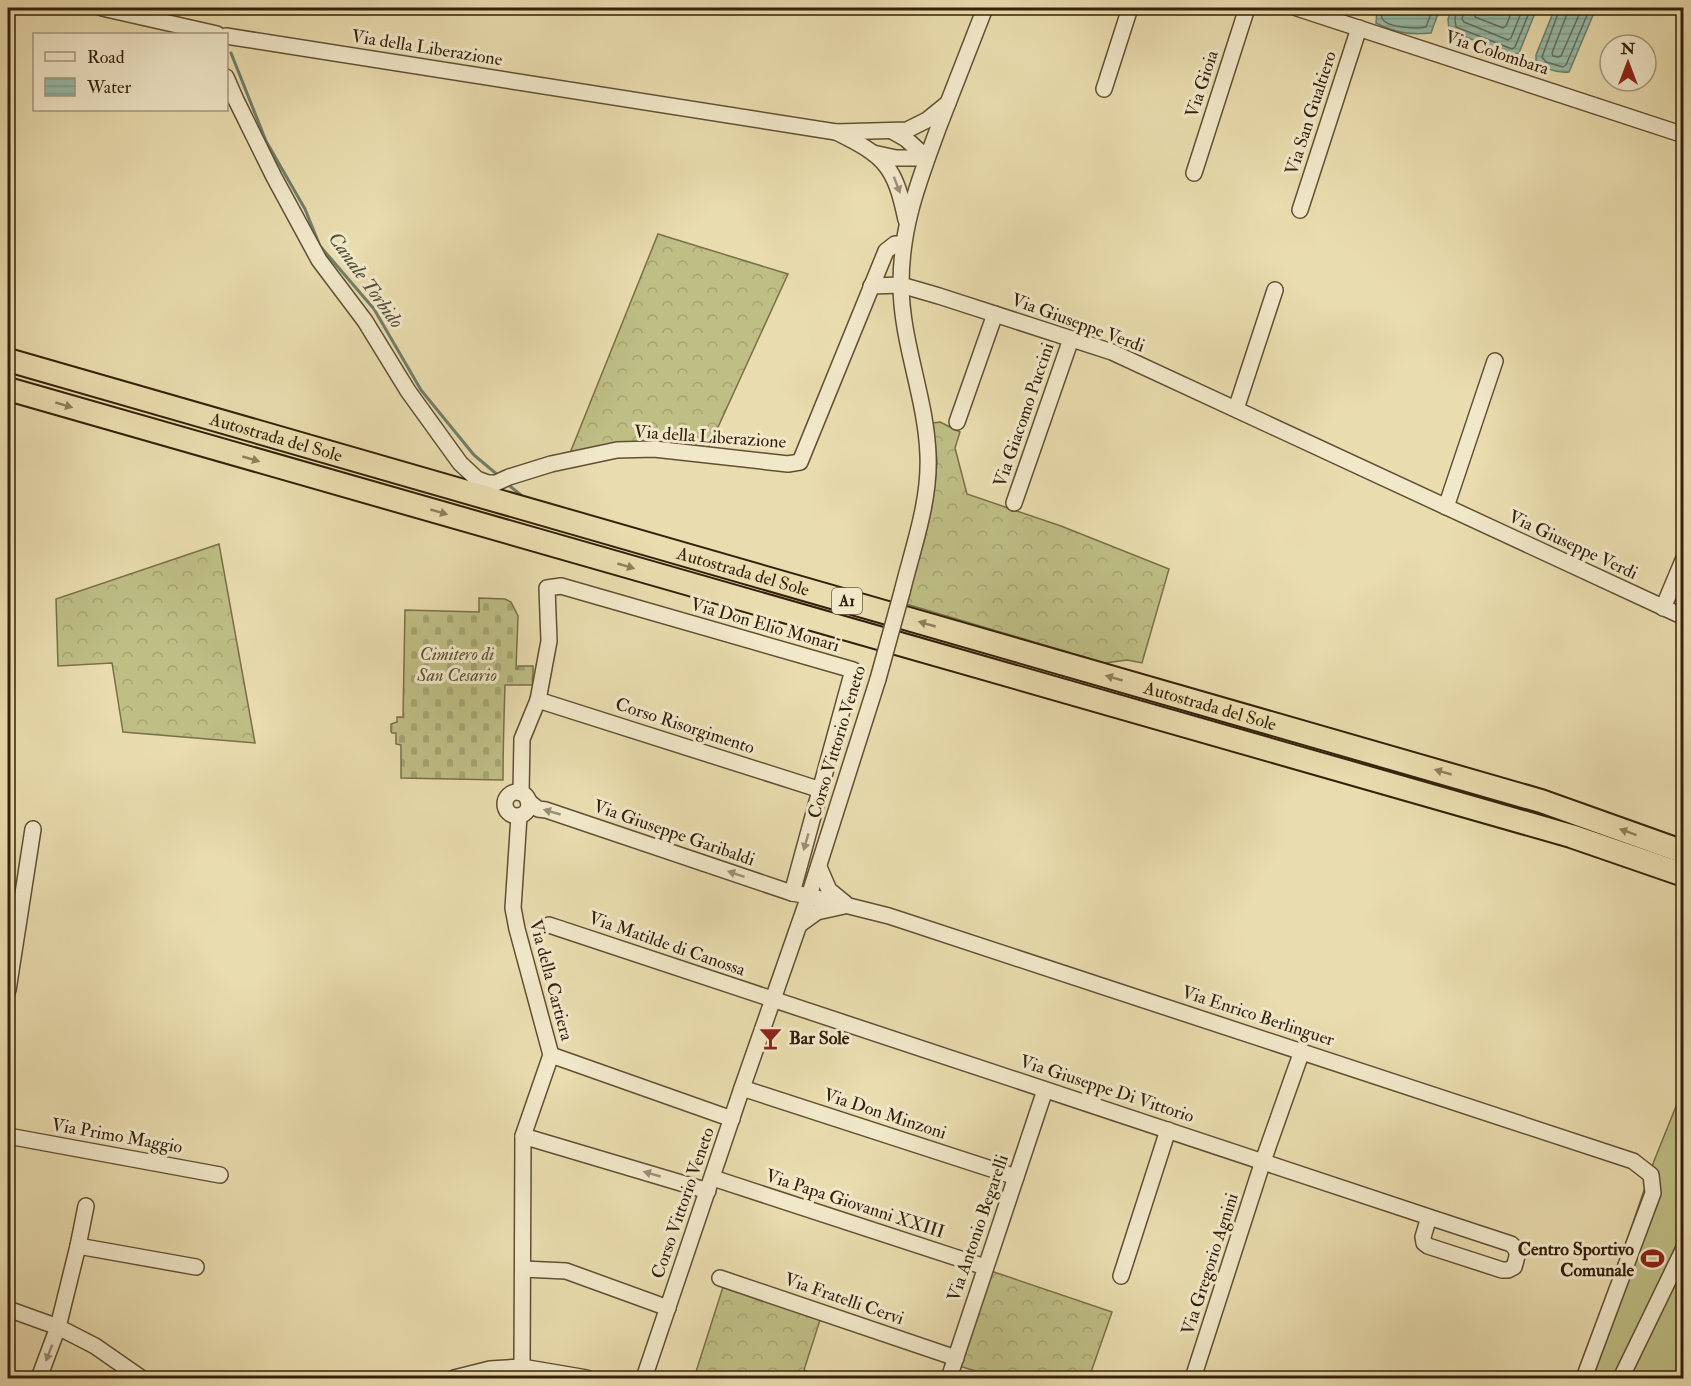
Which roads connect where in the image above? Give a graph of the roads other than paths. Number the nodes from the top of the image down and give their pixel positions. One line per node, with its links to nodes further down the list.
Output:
1 (102, 8): 7 (street)
2 (985, 8): 11 (street, Corso Vittorio Veneto)
3 (1131, 8): 10 (street)
4 (1247, 8): 17 (street, Via Gioia)
5 (1298, 8): 6 (street, Via Colombara)
6 (1359, 28): 14 (street, Via Colombara); 18 (street, Via San Gualtiero)
7 (206, 33)
8 (228, 36): 13 (street, Via della Liberazione)
9 (228, 82): 22 (street, Via della Liberazione)
10 (1104, 89)
11 (948, 102): 12 (street, Via della Liberazione); 16 (street, Corso Vittorio Veneto)
12 (892, 131): 13 (street, Via della Liberazione); 16 (street)
13 (836, 132): 15 (street, Via della Liberazione)
14 (1683, 135)
15 (873, 153): 16 (street, Via della Liberazione); 19 (street, Via della Liberazione, one-way to 19)
16 (927, 158): 19 (street, Corso Vittorio Veneto)
17 (1194, 173)
18 (1300, 210)
19 (907, 224): 20 (street, Corso Vittorio Veneto)
20 (903, 244): 21 (street, Corso Vittorio Veneto); 22 (street, Via della Liberazione)
21 (901, 285): 22 (street); 24 (street, Via Giuseppe Verdi); 42 (street, Corso Vittorio Veneto, bridge)
22 (871, 286)
23 (1275, 290): 29 (street)
24 (995, 314): 25 (street, Via Giuseppe Verdi); 30 (street)
25 (1071, 339): 29 (street, Via Giuseppe Verdi); 31 (street, Via Giacomo Puccini)
26 (8, 360): 41 (highway, Autostrada del Sole / A1, one-way to 26)
27 (1495, 361): 32 (street)
28 (8, 389): 43 (highway, Autostrada del Sole / A1, one-way to 43)
29 (1236, 409): 32 (street, Via Giuseppe Verdi)
30 (957, 422)
31 (1014, 503)
32 (1446, 507): 34 (street, Via Giuseppe Verdi)
33 (1683, 558): 34 (street)
34 (1663, 608): 35 (street, Via Giuseppe Verdi)
35 (1683, 617)
36 (538, 700): 37 (street, Corso Risorgimento); 37 (street, Via Don Elio Monari); 38 (street)
37 (821, 790): 44 (street, Via Don Elio Monari, one-way to 44)
38 (525, 797): 39 (street); 39 (street); 44 (street, Via Giuseppe Garibaldi, one-way to 38)
39 (519, 816): 52 (street, Via della Cartiera)
40 (33, 829): 49 (street)
41 (1683, 852)
42 (819, 867): 45 (street, Corso Vittorio Veneto); 46 (street, Via Enrico Berlinguer)
43 (1683, 874)
44 (792, 893): 45 (street, Via Giuseppe Garibaldi)
45 (810, 896): 46 (street, Via Enrico Berlinguer); 48 (street, Corso Vittorio Veneto)
46 (847, 905): 48 (street, Via Enrico Berlinguer); 51 (street, Via Enrico Berlinguer)
47 (549, 925): 50 (street, Via Matilde di Canossa)
48 (799, 925): 50 (street, Corso Vittorio Veneto)
49 (8, 990)
50 (772, 1000): 53 (street, Corso Vittorio Veneto); 54 (street, Via Giuseppe Di Vittorio)
51 (1302, 1051): 59 (street, Via Gregorio Agnini); 84 (street, Via Enrico Berlinguer)
52 (551, 1055): 55 (street); 58 (street, Via della Cartiera)
53 (742, 1088): 55 (street, Corso Vittorio Veneto); 61 (street, Via Don Minzoni)
54 (1045, 1089): 56 (street, Via Giuseppe Di Vittorio); 61 (street, Via Antonio Begarelli)
55 (732, 1119): 62 (street, Corso Vittorio Veneto)
56 (1168, 1130): 59 (street, Via Giuseppe Di Vittorio); 70 (street)
57 (8, 1136): 60 (street, Via Primo Maggio)
58 (523, 1136): 62 (street, Via Papa Giovanni XXIII, one-way to 58); 76 (street, Via della Cartiera)
59 (1263, 1161): 64 (street, Via Giuseppe Di Vittorio); 83 (street, Via Gregorio Agnini)
60 (220, 1175)
61 (1016, 1177): 68 (street, Via Antonio Begarelli)
62 (710, 1184): 68 (street, Via Papa Giovanni XXIII); 72 (street, Corso Vittorio Veneto)
63 (86, 1206): 65 (street)
64 (1429, 1217): 64 (street, Via Giuseppe Di Vittorio)
65 (78, 1246): 67 (street); 74 (street)
66 (1683, 1248): 85 (street)
67 (196, 1267)
68 (985, 1267): 75 (street, Via Antonio Begarelli)
69 (523, 1269): 72 (street)
70 (1120, 1276)
71 (720, 1278): 75 (street, Via Fratelli Cervi)
72 (668, 1308): 81 (street, Corso Vittorio Veneto)
73 (8, 1309): 74 (street)
74 (58, 1327): 77 (street, one-way to 77); 78 (street)
75 (956, 1358): 82 (street, Via Antonio Begarelli)
76 (522, 1367): 79 (street); 80 (street)
77 (39, 1378)
78 (141, 1378)
79 (454, 1378)
80 (579, 1378)
81 (644, 1378)
82 (949, 1378)
83 (1194, 1378)
84 (1584, 1378)
85 (1621, 1378)

